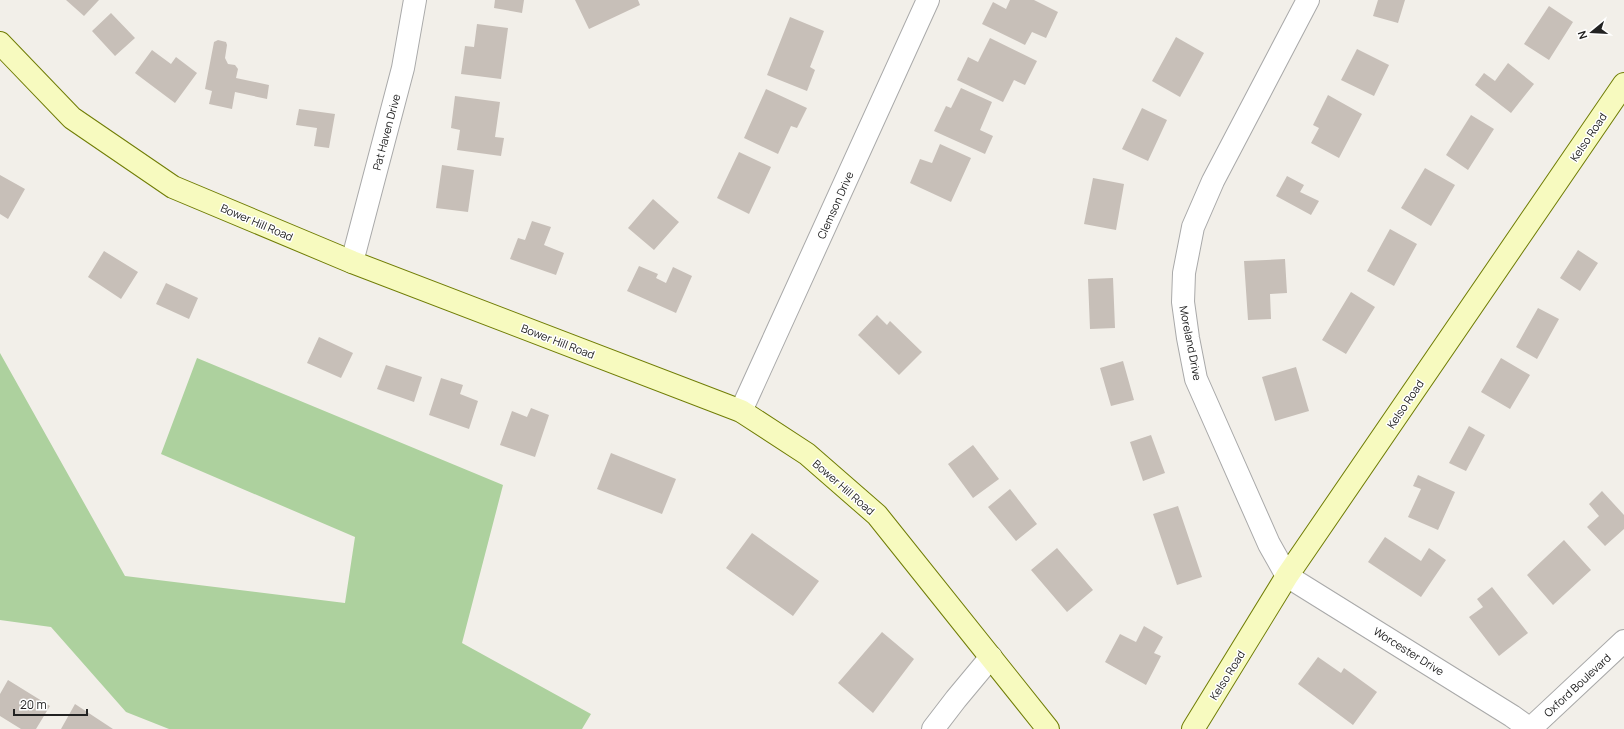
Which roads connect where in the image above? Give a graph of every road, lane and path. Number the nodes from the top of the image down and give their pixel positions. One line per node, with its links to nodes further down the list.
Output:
1 (415, 0): 6 (street, Pat Haven Drive)
2 (928, 0): 7 (street, Clemson Drive)
3 (1308, 0): 8 (street, Moreland Drive)
4 (0, 43): 6 (main road, Bower Hill Road)
5 (1624, 84): 8 (main road, Kelso Road)
6 (352, 262): 7 (main road, Bower Hill Road)
7 (741, 410): 10 (main road, Bower Hill Road)
8 (1287, 576): 13 (main road, Kelso Road); 14 (street, Worcester Drive)
9 (1624, 641): 14 (street, Oxford Boulevard)
10 (991, 657): 11 (street); 12 (main road, Bower Hill Road)
11 (933, 729)
12 (1048, 729)
13 (1193, 729)
14 (1530, 729)

